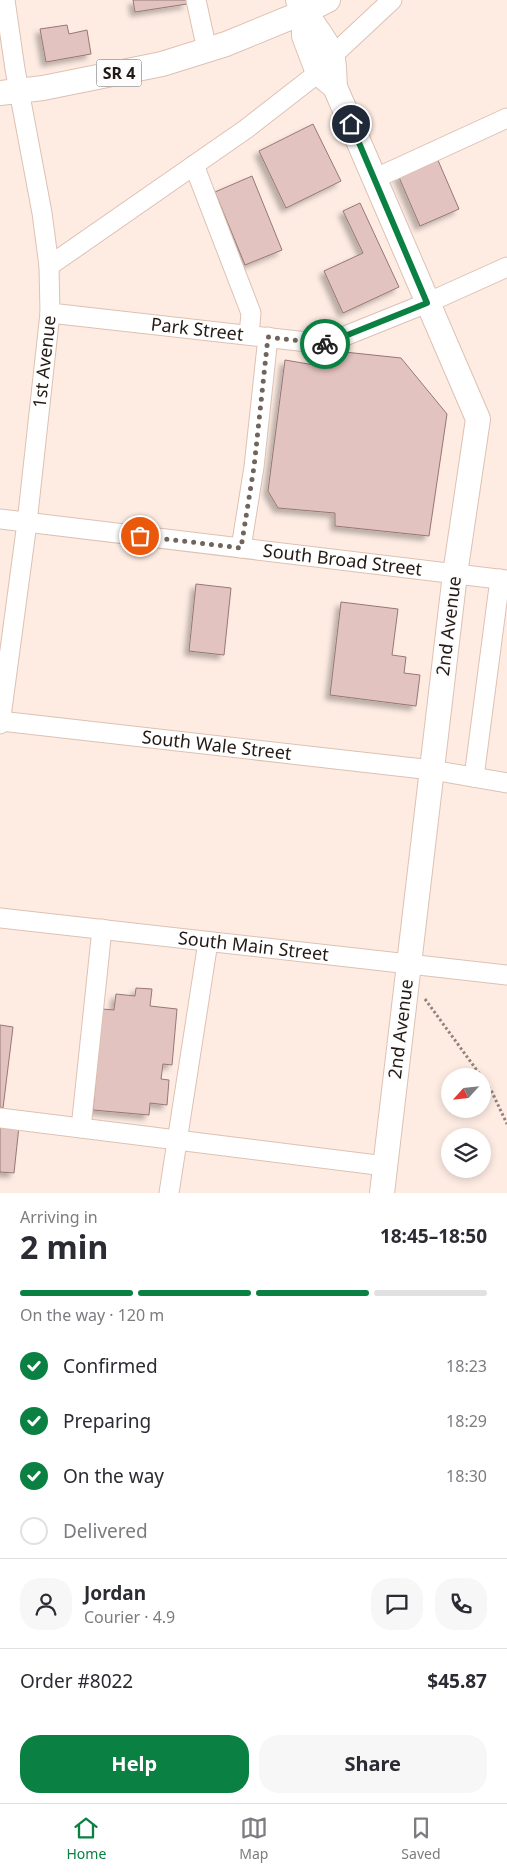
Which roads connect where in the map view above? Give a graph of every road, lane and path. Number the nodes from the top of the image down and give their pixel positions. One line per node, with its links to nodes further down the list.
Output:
1 (4, 0): 8 (street, 1st Avenue)
2 (196, 0): 6 (street)
3 (328, 0): 5 (main road, SR 4)
4 (392, 0): 7 (street)
5 (301, 6): 6 (main road, SR 4); 7 (main road, 2nd Avenue)
6 (207, 50): 8 (main road, SR 4)
7 (328, 72): 10 (street); 11 (main road, 2nd Avenue)
8 (10, 91): 12 (street, 1st Avenue)
9 (507, 118): 11 (street)
10 (194, 166): 12 (street); 16 (street)
11 (374, 178): 14 (main road, 2nd Avenue)
12 (49, 266): 15 (street, 1st Avenue)
13 (507, 267): 14 (street, Park Street)
14 (427, 303): 17 (street, Park Street); 21 (main road, 2nd Avenue)
15 (50, 312): 16 (street, Park Street); 19 (street, 1st Avenue)
16 (249, 335): 17 (street, Park Street)
17 (268, 337): 20 (street)
18 (0, 519): 19 (street, South Broad Street)
19 (26, 522): 20 (street, South Broad Street); 23 (street, 1st Avenue)
20 (241, 548): 21 (street, South Broad Street)
21 (455, 574): 22 (street, South Broad Street); 24 (main road, 2nd Avenue)
22 (503, 579): 25 (street)
23 (0, 722): 24 (street, South Wale Street)
24 (432, 770): 25 (street, South Wale Street); 31 (main road, 2nd Avenue)
25 (474, 777): 26 (street, South Wale Street)
26 (507, 783)
27 (0, 918): 28 (street, South Main Street)
28 (102, 929): 29 (street, South Main Street); 40 (street)
29 (208, 942): 31 (street, South Main Street); 41 (street)
30 (507, 963): 32 (street)
31 (409, 965): 32 (street, South Main Street); 42 (main road, 2nd Avenue)
32 (486, 972): 33 (street, South Main Street)
33 (507, 975)
34 (425, 998): 35 (path)
35 (476, 1068)
36 (491, 1090): 38 (path)
37 (0, 1118): 40 (street)
38 (506, 1118): 39 (path)
39 (507, 1124)
40 (81, 1128): 41 (street)
41 (176, 1140): 42 (street); 43 (street)
42 (385, 1166): 44 (main road, 2nd Avenue)
43 (169, 1193)
44 (382, 1193)

